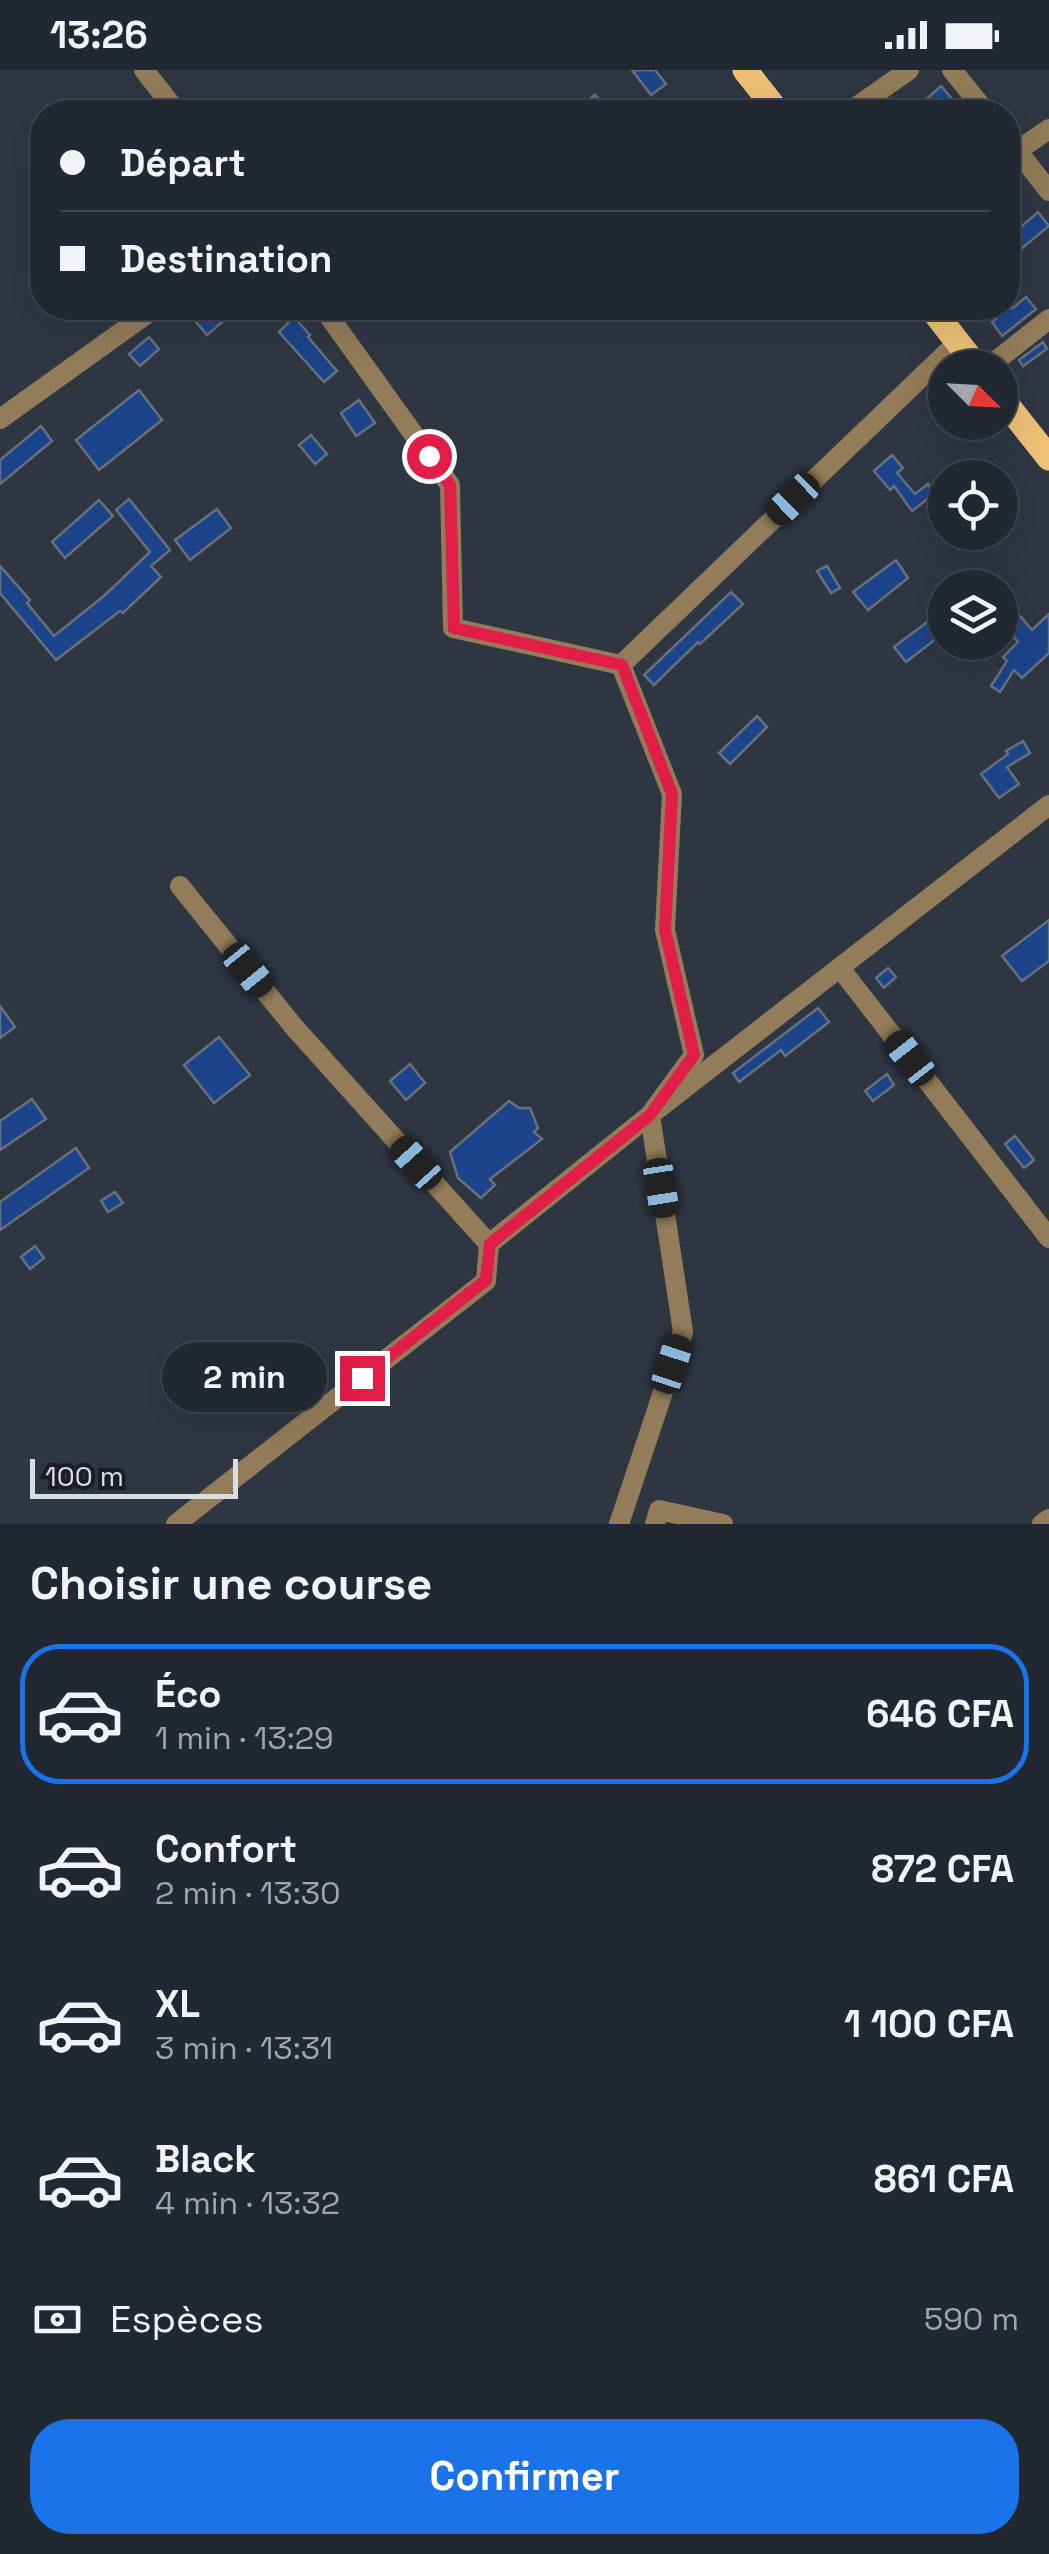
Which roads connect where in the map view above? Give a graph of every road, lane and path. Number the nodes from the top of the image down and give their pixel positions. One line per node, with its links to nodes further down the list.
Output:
1 (144, 70): 5 (street)
2 (745, 70): 6 (main road)
3 (908, 70): 7 (street)
4 (952, 70): 8 (street)
5 (168, 100)
6 (769, 100)
7 (866, 100)
8 (976, 100)
9 (1049, 129): 10 (street)
10 (1020, 142)
11 (1020, 155): 12 (street)
12 (1049, 191)
13 (1049, 319): 19 (street)
14 (138, 320): 20 (street)
15 (332, 320): 23 (street)
16 (940, 320): 17 (main road)
17 (958, 342): 18 (main road); 23 (street)
18 (964, 350)
19 (1010, 350)
20 (0, 419)
21 (1018, 419): 22 (main road)
22 (1049, 458)
23 (622, 665): 27 (street)
24 (1049, 806): 26 (street)
25 (180, 886): 29 (street)
26 (840, 968): 27 (street); 28 (street)
27 (650, 1115): 29 (street); 32 (street)
28 (1049, 1238)
29 (490, 1244): 31 (street)
30 (1049, 1519): 35 (street)
31 (176, 1524)
32 (619, 1524)
33 (655, 1524): 34 (street)
34 (724, 1524)
35 (1042, 1524)

